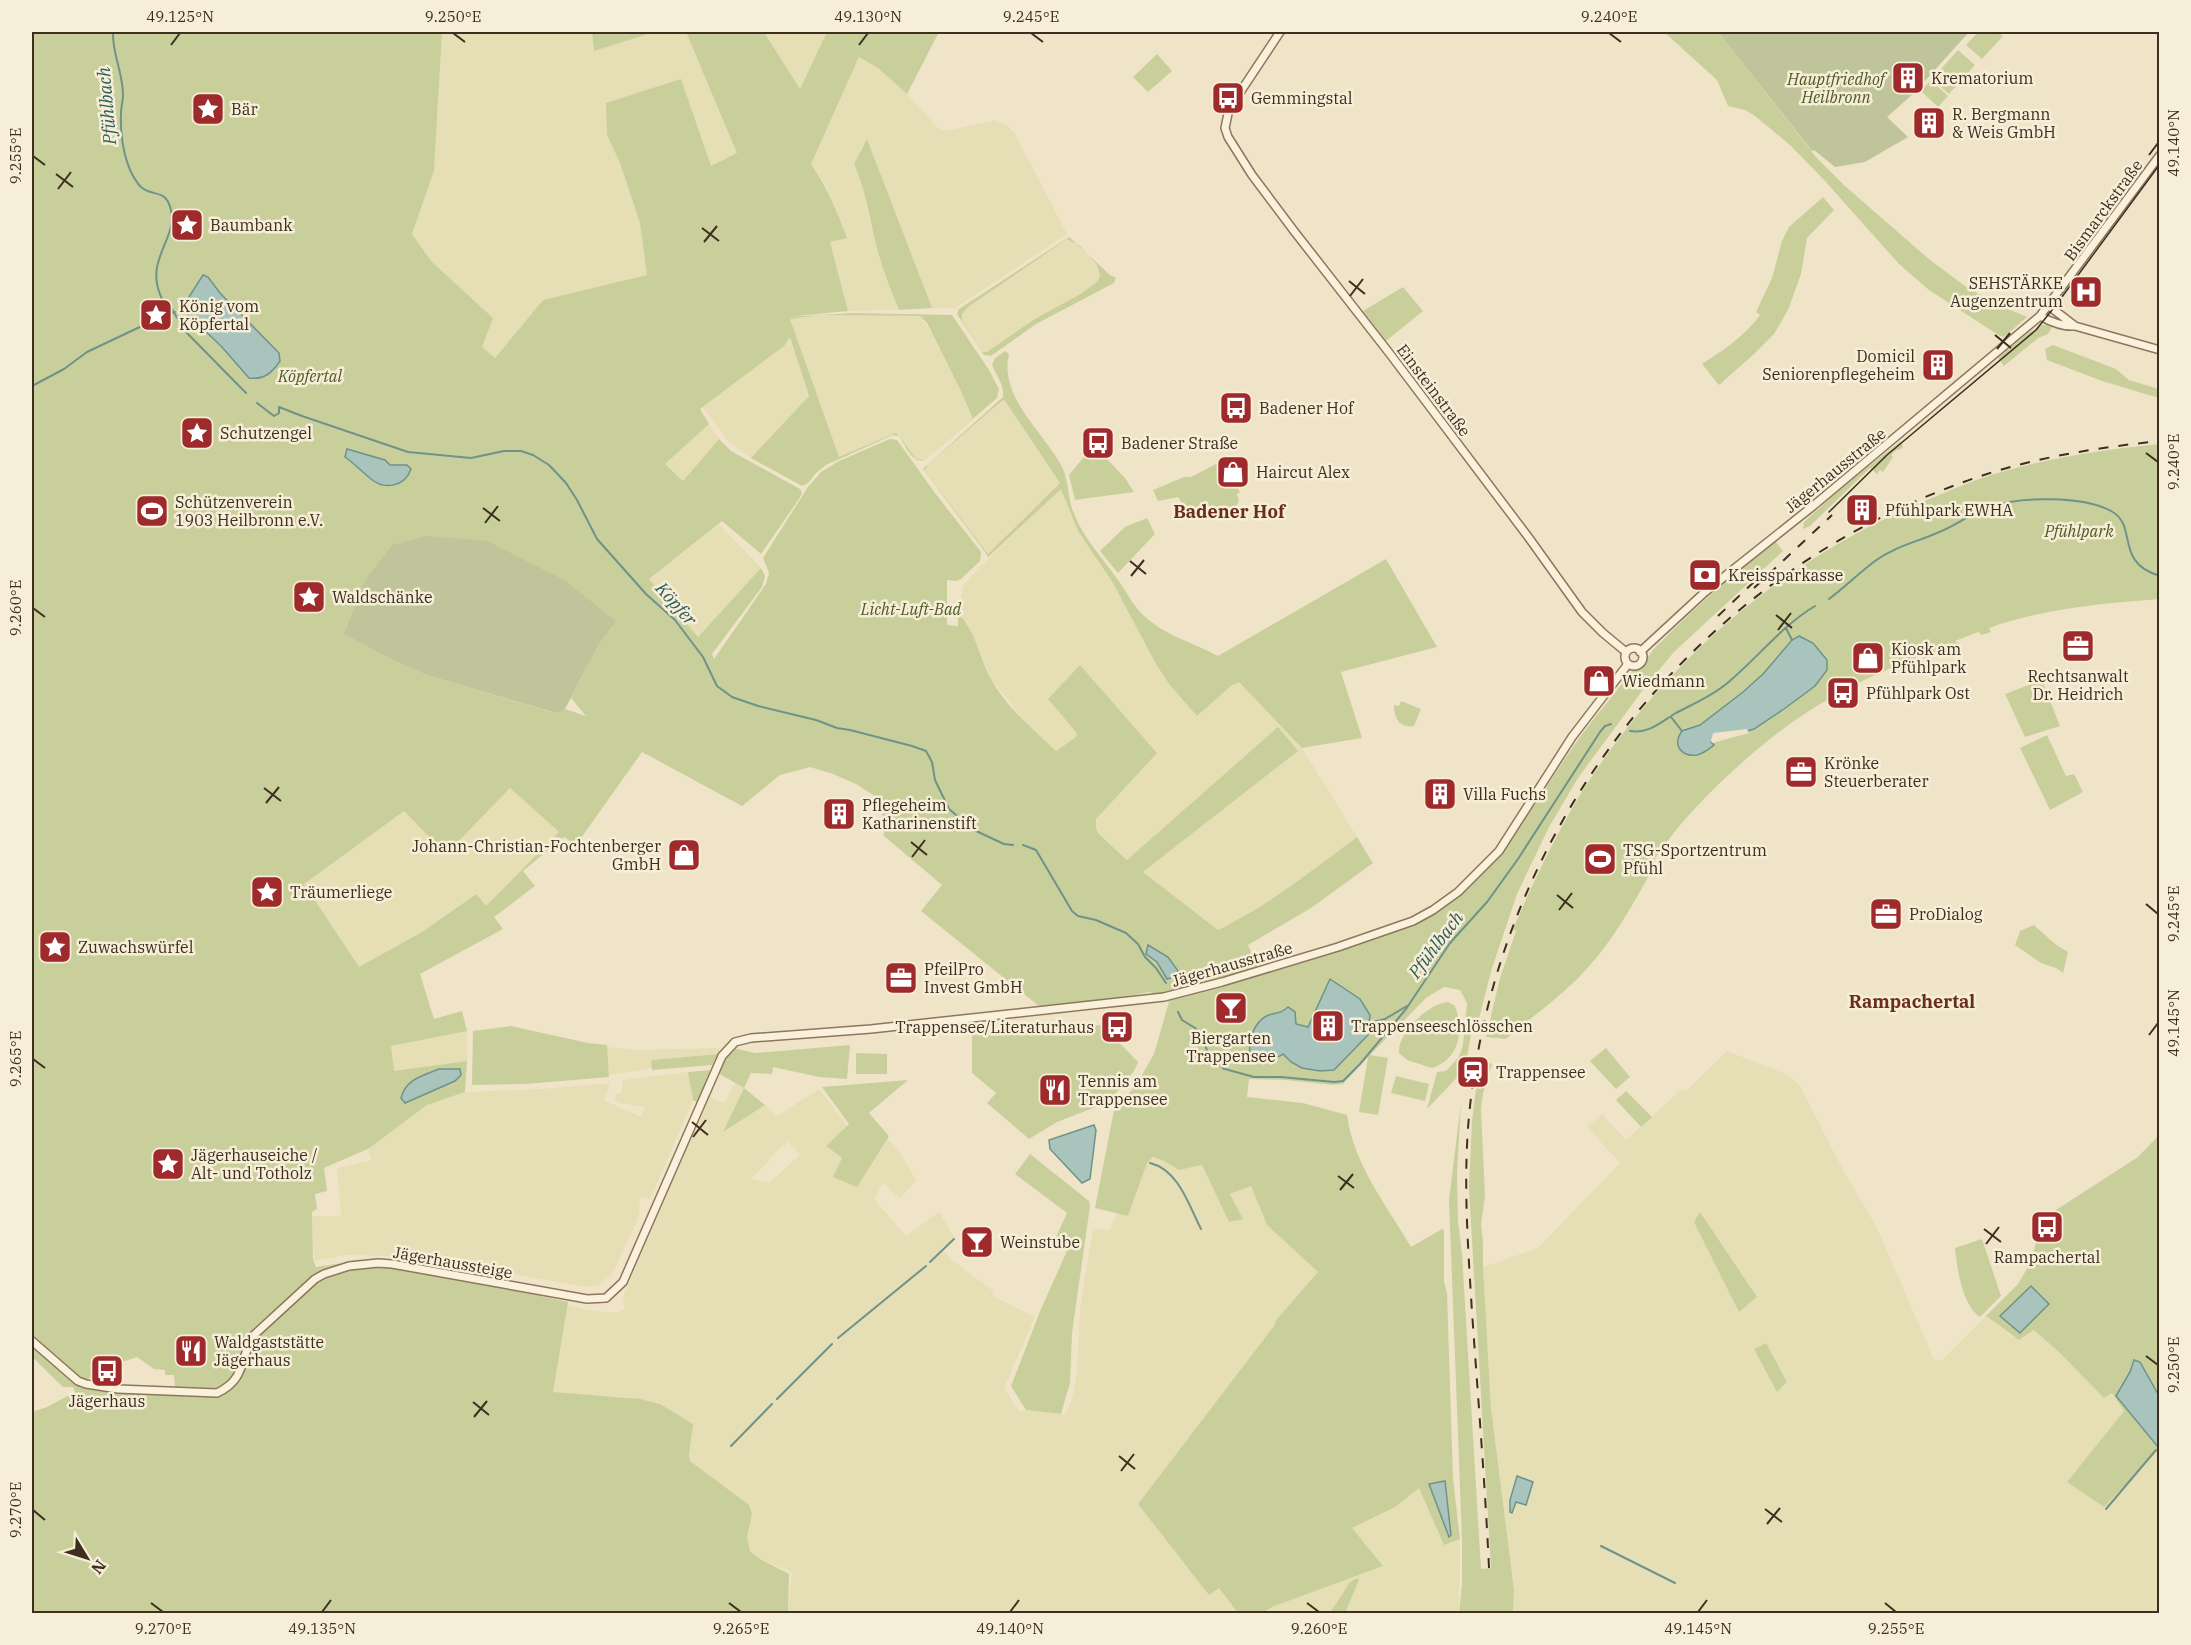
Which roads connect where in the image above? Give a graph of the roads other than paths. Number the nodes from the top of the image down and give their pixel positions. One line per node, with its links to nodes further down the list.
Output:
1 (1280, 32): 7 (street, Einsteinstraße)
2 (2160, 156): 3 (street, Bismarckstraße)
3 (2048, 308): 4 (street, Jägerhausstraße); 5 (street)
4 (2040, 316): 5 (street); 8 (street, Jägerhausstraße)
5 (2075, 326): 6 (street)
6 (2160, 350)
7 (1626, 652): 8 (street); 9 (street)
8 (1640, 652): 9 (street)
9 (1628, 664): 10 (street, Jägerhausstraße)
10 (709, 1087): 11 (street, Jägerhaussteige)
11 (32, 1341)

